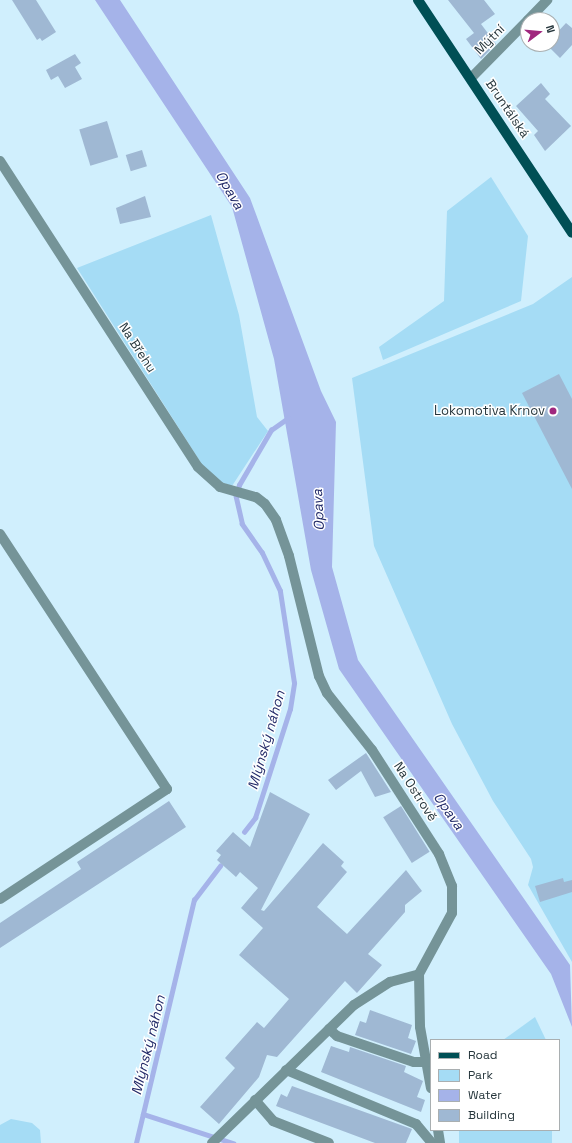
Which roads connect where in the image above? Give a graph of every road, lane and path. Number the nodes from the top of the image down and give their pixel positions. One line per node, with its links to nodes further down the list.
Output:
1 (418, 0): 5 (main road, Bruntálská)
2 (547, 0): 3 (street, Mýtní)
3 (536, 12)
4 (520, 28): 5 (street, Mýtní)
5 (471, 78): 7 (main road, Bruntálská)
6 (0, 161): 8 (street, Na Břehu)
7 (572, 233)
8 (276, 520): 11 (street, Na Ostrově)
9 (0, 534): 10 (street)
10 (0, 899)
11 (419, 974): 12 (street); 13 (street)
12 (329, 1029): 13 (street); 14 (street)
13 (427, 1062): 15 (street)
14 (286, 1070): 16 (street); 20 (street)
15 (430, 1082)
16 (255, 1100): 18 (street); 19 (street)
17 (438, 1131): 21 (street)
18 (212, 1143)
19 (328, 1143)
20 (432, 1143)
21 (440, 1143)

